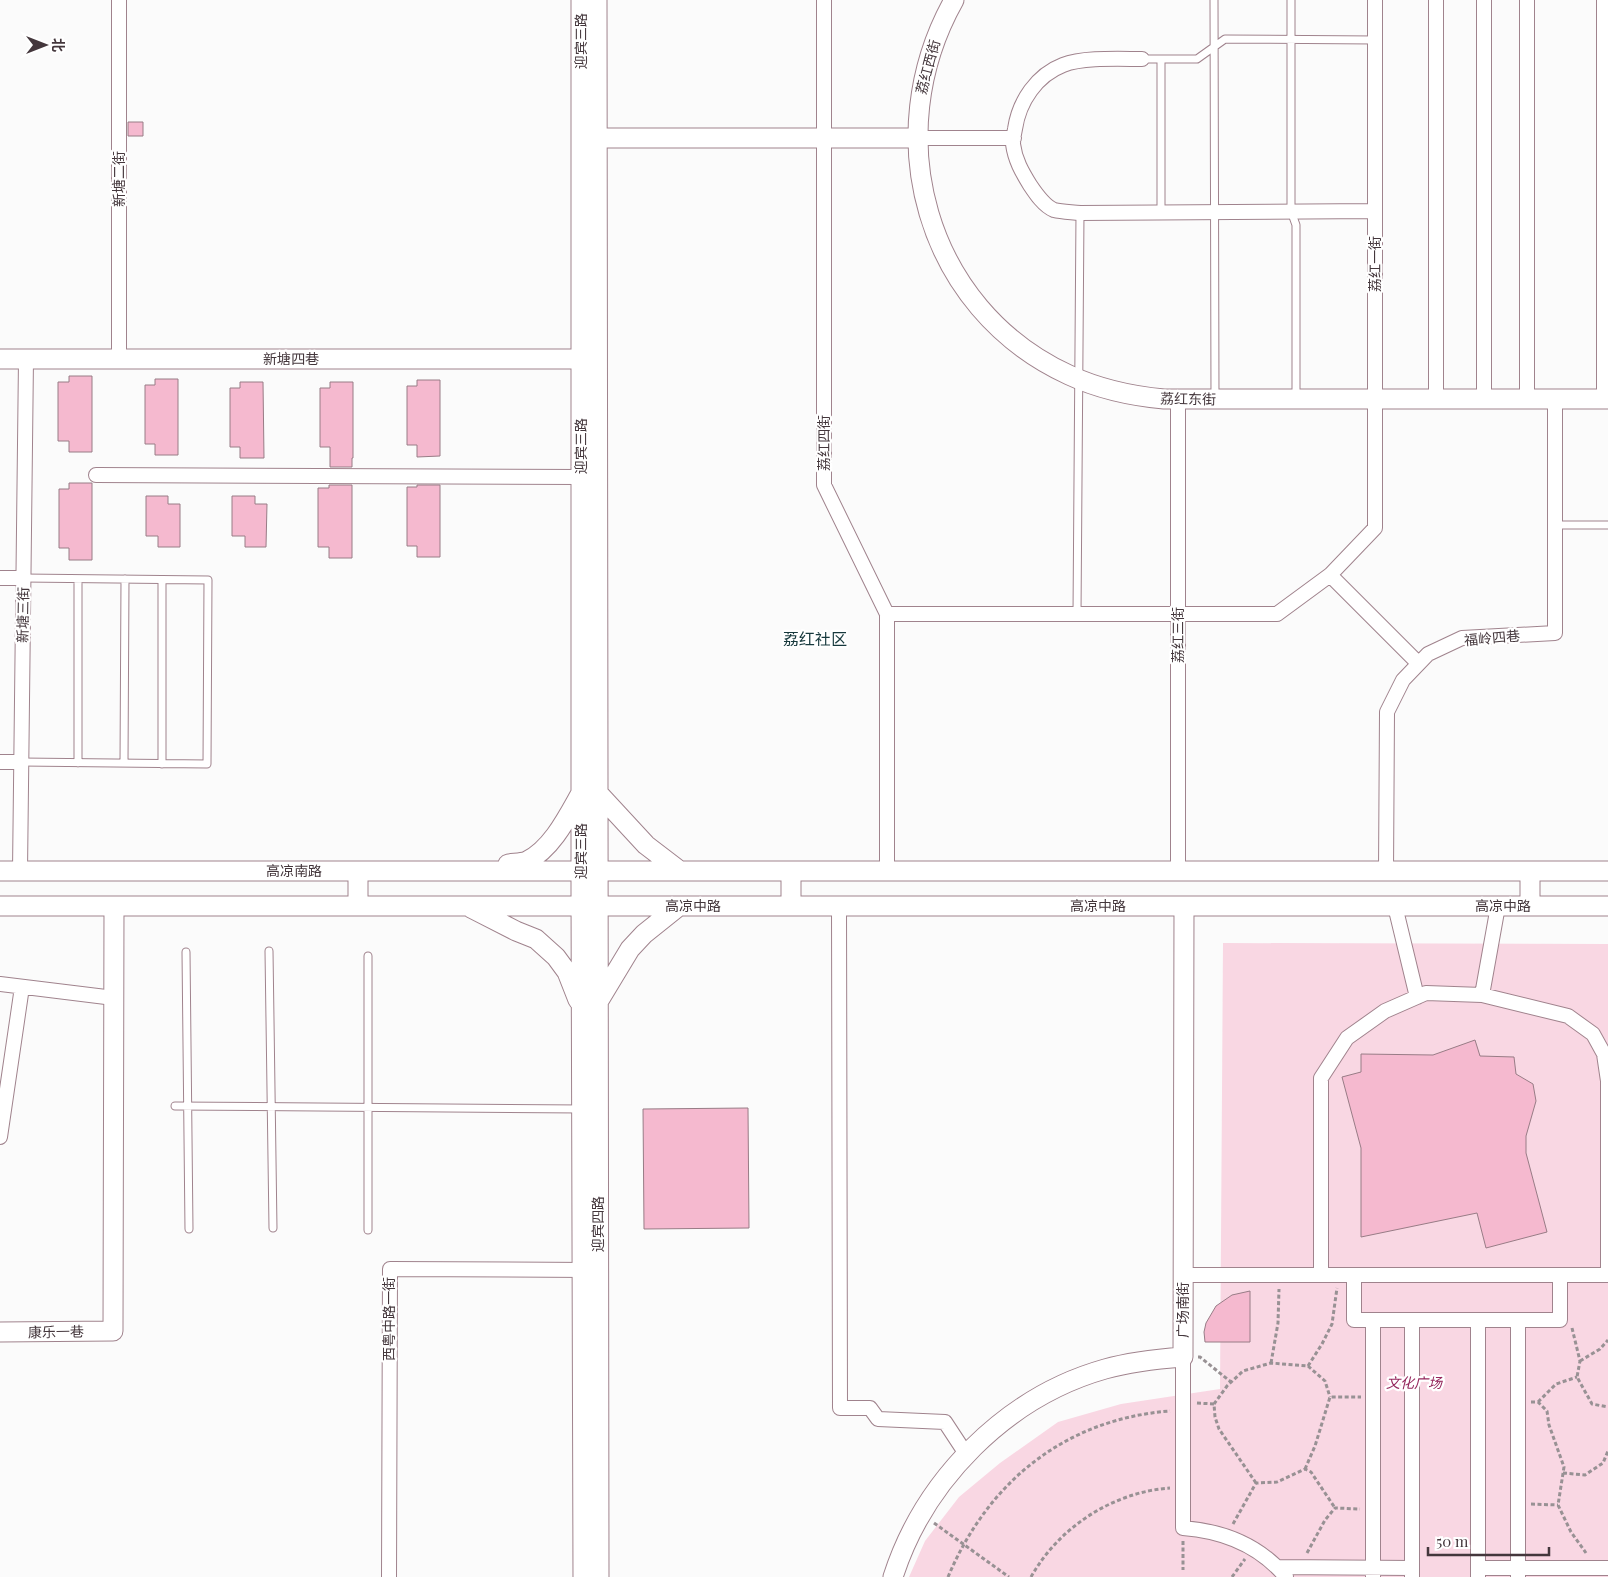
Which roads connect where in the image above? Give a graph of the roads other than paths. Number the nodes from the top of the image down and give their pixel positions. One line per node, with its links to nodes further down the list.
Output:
1 (119, 0): 29 (street, 新塘二街)
2 (582, 0): 30 (main road, 迎宾三路)
3 (597, 0): 18 (main road, 迎宾三路)
4 (824, 0): 19 (street, 荔红四街)
5 (954, 0): 20 (main road, 荔红西街)
6 (1214, 0): 15 (lane)
7 (1291, 0): 13 (lane)
8 (1375, 0): 14 (street, 荔红一街)
9 (1436, 0): 36 (street)
10 (1484, 0): 37 (street)
11 (1527, 0): 38 (street)
12 (1604, 0): 40 (street)
13 (1292, 39): 14 (lane); 15 (lane); 22 (lane)
14 (1375, 40): 23 (street, 荔红一街)
15 (1214, 46): 17 (lane); 25 (lane)
16 (1142, 59): 17 (lane); 21 (street)
17 (1162, 59): 24 (lane)
18 (597, 138): 19 (main road); 60 (main road, 迎宾三路)
19 (824, 138): 20 (main road); 51 (street, 荔红四街)
20 (917, 138): 21 (street); 31 (main road, 荔红东街)
21 (1014, 138): 26 (street)
22 (1291, 211): 23 (street); 25 (street); 34 (lane)
23 (1375, 211): 35 (street, 荔红一街)
24 (1161, 212): 25 (street); 26 (street)
25 (1215, 212): 33 (lane)
26 (1080, 213): 31 (lane)
27 (0, 359): 28 (main road, 新塘四巷)
28 (26, 359): 29 (main road, 新塘四巷); 47 (street, 新塘三街)
29 (119, 359): 30 (main road, 新塘四巷)
30 (581, 359): 42 (main road, 迎宾三路)
31 (1079, 379): 32 (main road, 荔红东街); 52 (lane)
32 (1178, 399): 33 (main road, 荔红东街); 53 (street, 荔红三街)
33 (1215, 399): 34 (main road, 荔红东街)
34 (1296, 399): 35 (main road, 荔红东街)
35 (1375, 399): 36 (main road, 荔红东街); 45 (street, 荔红一街)
36 (1436, 399): 37 (main road, 荔红东街)
37 (1484, 399): 38 (main road, 荔红东街)
38 (1527, 399): 39 (main road, 荔红东街)
39 (1555, 399): 40 (main road, 荔红东街); 43 (street, 福岭四巷)
40 (1606, 399)
41 (96, 475): 42 (street)
42 (581, 477): 60 (main road, 迎宾三路)
43 (1555, 525): 44 (lane); 54 (street, 福岭四巷)
44 (1608, 525)
45 (1330, 575): 53 (street); 54 (street)
46 (0, 578): 47 (street)
47 (23, 578): 48 (lane); 56 (street, 新塘三街)
48 (78, 579): 49 (lane); 57 (lane)
49 (125, 579): 50 (lane); 58 (lane)
50 (162, 580): 59 (lane); 59 (lane)
51 (888, 614): 52 (street); 68 (street, 荔红四街)
52 (1077, 614): 53 (street)
53 (1178, 614): 69 (street, 荔红三街)
54 (1418, 663): 70 (street, 福岭四巷)
55 (0, 762): 56 (street)
56 (21, 762): 57 (lane); 62 (street, 新塘三街)
57 (78, 763): 58 (lane)
58 (124, 764): 59 (lane)
59 (162, 764)
60 (589, 792): 64 (main road); 65 (main road, 迎宾三路); 66 (main road)
61 (0, 871): 62 (main road, 高凉南路)
62 (20, 871): 63 (main road, 高凉南路)
63 (358, 871): 64 (main road, 高凉南路); 76 (main road)
64 (470, 871): 65 (main road, 高凉南路)
65 (589, 871): 66 (main road); 73 (main road, 迎宾三路)
66 (680, 871): 67 (main road)
67 (791, 871): 68 (main road); 79 (main road)
68 (888, 871): 69 (main road)
69 (1178, 871): 70 (main road)
70 (1386, 871): 71 (main road)
71 (1530, 871): 72 (main road); 84 (main road)
72 (1608, 871)
73 (587, 902): 77 (main road); 78 (main road, 高凉中路); 94 (main road, 迎宾四路)
74 (0, 906): 75 (main road)
75 (114, 906): 76 (main road); 93 (main road)
76 (358, 906): 77 (main road)
77 (468, 906): 94 (main road)
78 (679, 906): 79 (main road, 高凉中路); 94 (main road)
79 (791, 906): 80 (main road, 高凉中路)
80 (838, 906): 81 (main road, 高凉中路); 119 (street)
81 (1184, 906): 82 (main road, 高凉中路); 108 (main road, 广场南街)
82 (1395, 906): 83 (main road, 高凉中路); 92 (street)
83 (1498, 906): 84 (main road, 高凉中路); 91 (street)
84 (1530, 906): 85 (main road, 高凉中路)
85 (1608, 906)
86 (269, 951): 97 (lane)
87 (186, 952): 96 (lane)
88 (368, 956): 98 (lane)
89 (0, 984): 90 (street)
90 (22, 987): 93 (street); 101 (street)
91 (1482, 995): 92 (street); 100 (street)
92 (1417, 997): 109 (street)
93 (114, 998): 117 (main road, 康乐一巷)
94 (590, 1005): 99 (main road, 迎宾四路); 107 (main road, 迎宾四路)
95 (175, 1106): 96 (lane)
96 (188, 1106): 97 (lane); 105 (lane)
97 (272, 1106): 98 (lane); 104 (lane)
98 (367, 1107): 99 (lane); 106 (lane)
99 (582, 1109): 107 (main road, 迎宾四路)
100 (1608, 1118): 102 (street)
101 (0, 1137)
102 (1608, 1170): 103 (street)
103 (1608, 1224): 112 (street)
104 (273, 1228)
105 (189, 1229)
106 (368, 1230)
107 (590, 1270): 127 (street, 西粤中路一街); 128 (main road, 迎宾四路); 129 (main road, 迎宾四路)
108 (1183, 1275): 109 (street); 118 (main road, 广场南街)
109 (1321, 1275): 110 (street)
110 (1354, 1275): 111 (street); 113 (street)
111 (1560, 1275): 112 (street); 116 (street)
112 (1608, 1275)
113 (1373, 1320): 114 (street); 123 (street)
114 (1412, 1320): 115 (street); 124 (street)
115 (1478, 1320): 116 (street); 125 (street)
116 (1518, 1320): 126 (street)
117 (0, 1332)
118 (1183, 1356): 119 (main road, 广场南街); 122 (street)
119 (966, 1454): 130 (main road, 广场南街)
120 (1608, 1568): 121 (street)
121 (1583, 1571): 126 (street)
122 (1281, 1572): 123 (street)
123 (1373, 1572): 124 (street)
124 (1412, 1572)
125 (1478, 1572): 126 (street)
126 (1518, 1572)
127 (389, 1577)
128 (584, 1577)
129 (599, 1577)
130 (893, 1577)

